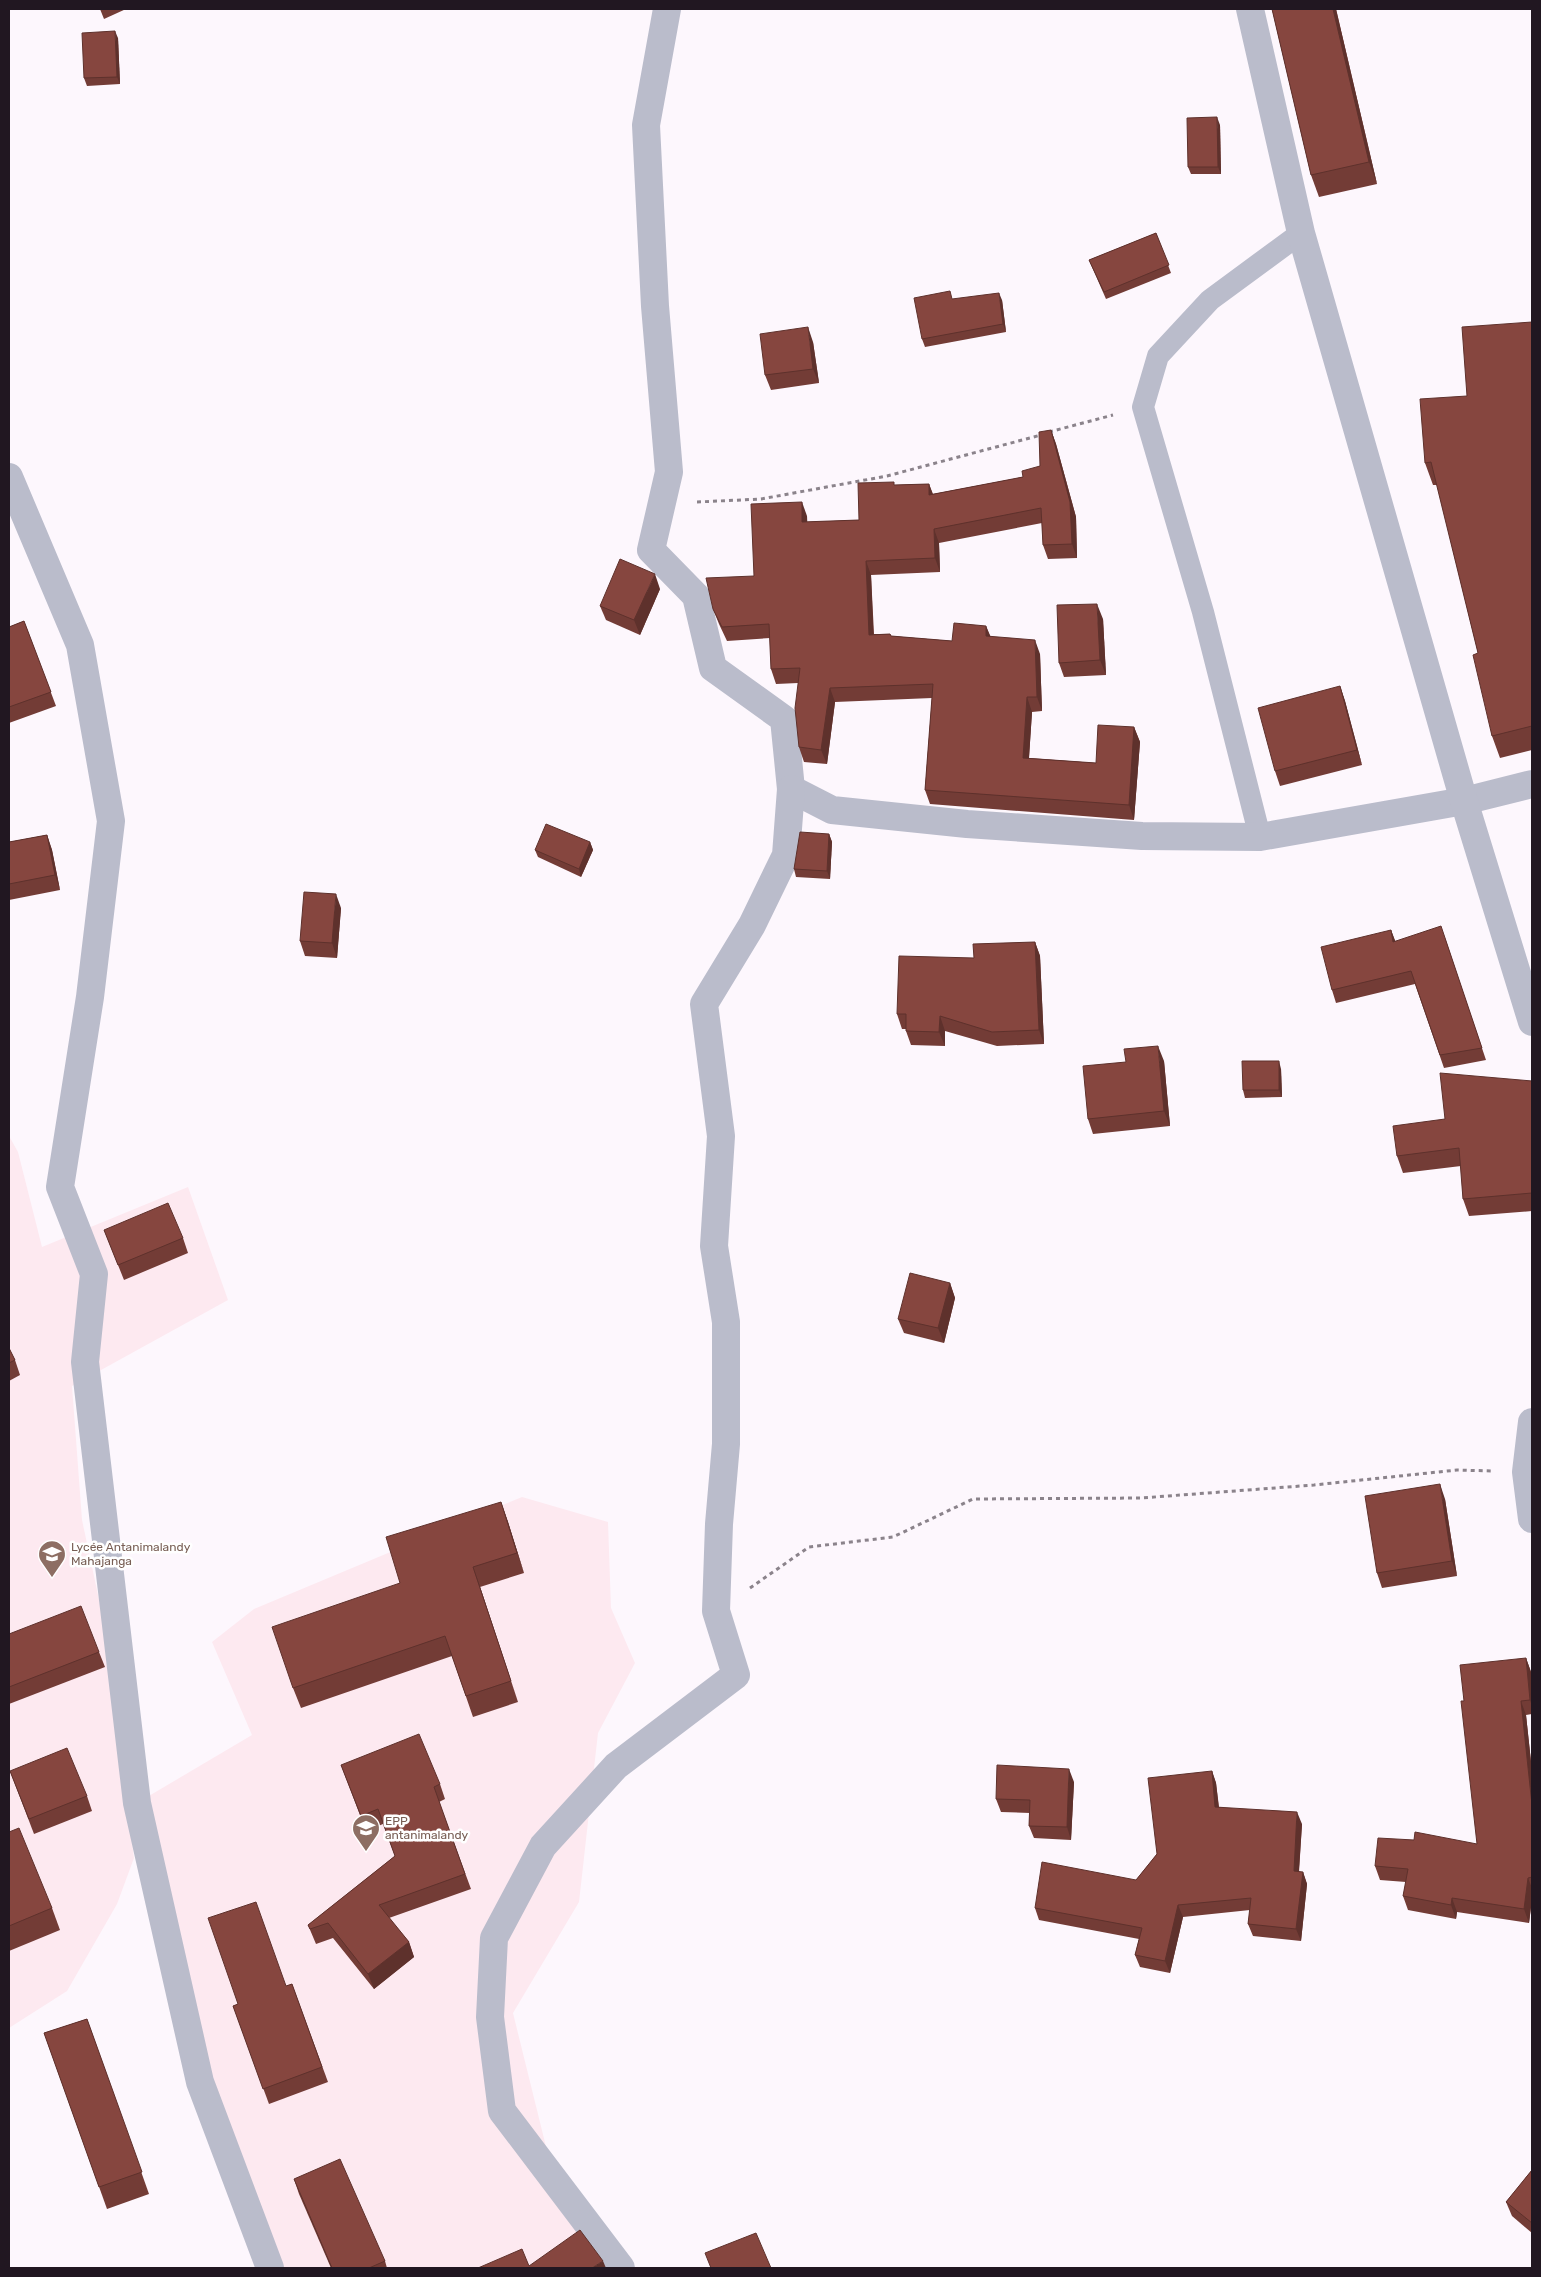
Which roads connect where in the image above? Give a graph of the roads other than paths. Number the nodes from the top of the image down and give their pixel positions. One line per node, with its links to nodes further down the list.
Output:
1 (666, 9): 6 (street)
2 (1250, 9): 3 (street)
3 (1301, 233): 7 (street); 8 (lane)
4 (9, 477): 12 (street)
5 (1532, 784): 7 (street)
6 (791, 789): 8 (street); 13 (street)
7 (1464, 801): 8 (street); 9 (street)
8 (1260, 837)
9 (1532, 1022)
10 (1532, 1422): 11 (street)
11 (1532, 1519)
12 (270, 2268)
13 (621, 2268)

